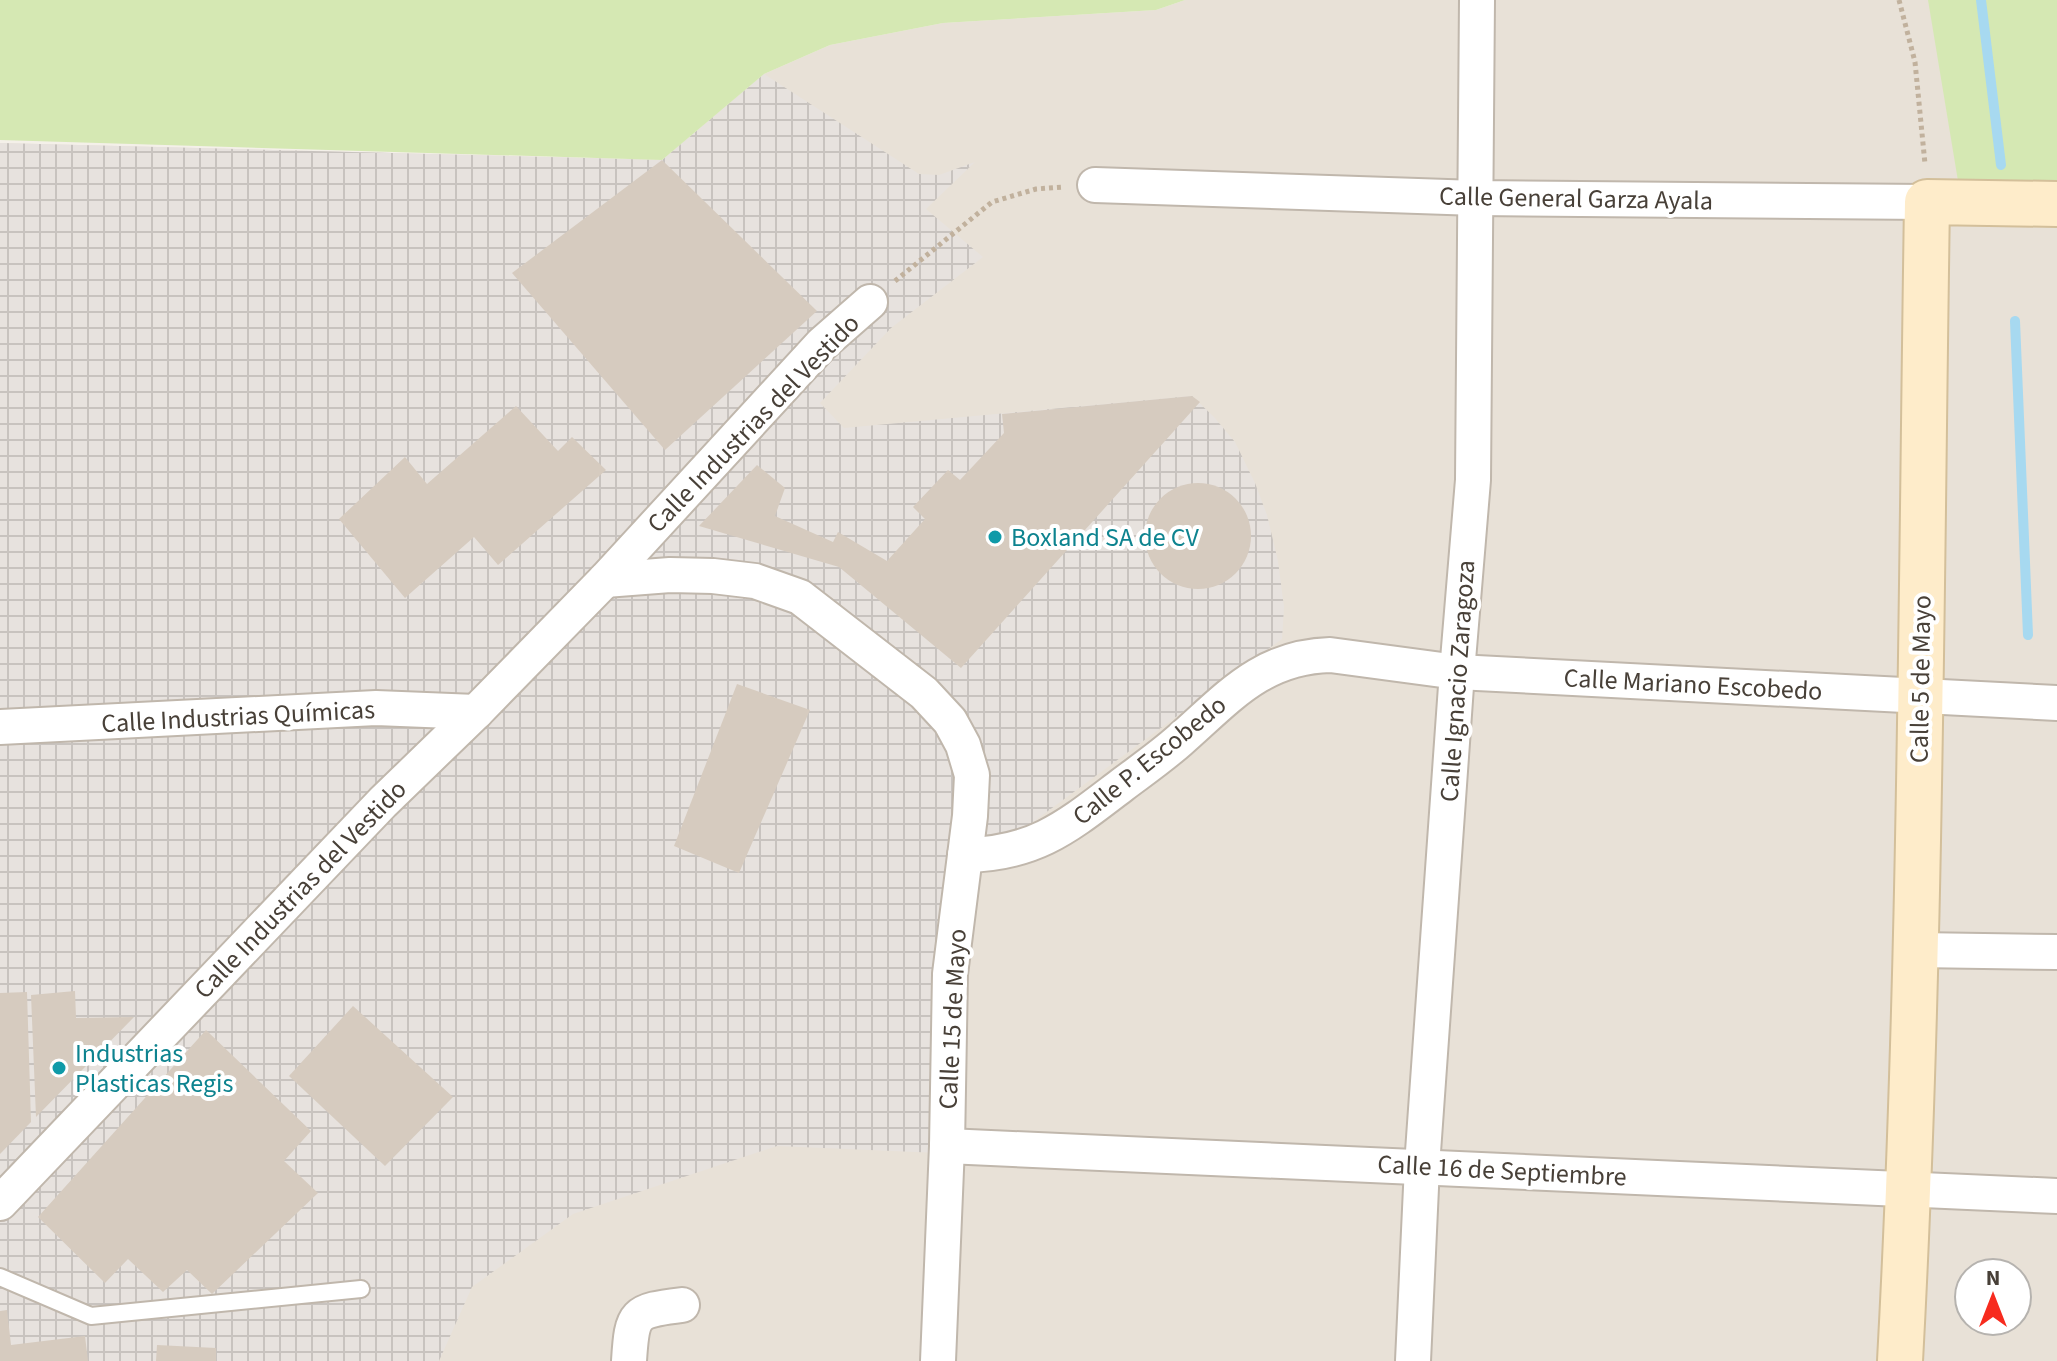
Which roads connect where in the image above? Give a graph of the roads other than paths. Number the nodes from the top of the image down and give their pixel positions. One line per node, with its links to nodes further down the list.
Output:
1 (1477, 0): 3 (street, Calle Ignacio Zaragoza)
2 (1095, 185): 3 (street, Calle General Garza Ayala)
3 (1477, 198): 4 (street, Calle General Garza Ayala); 9 (street, Calle Ignacio Zaragoza)
4 (1927, 202): 5 (street, Calle General Garza Ayala); 11 (street, Calle 5 de Mayo)
5 (2057, 204)
6 (870, 302): 7 (street, Calle Industrias del Vestido)
7 (605, 580): 10 (street, Calle Industrias del Vestido); 13 (street, Calle Industrias del Vestido)
8 (1330, 655): 9 (street, Calle Mariano Escobedo); 15 (street, Calle P. Escobedo)
9 (1457, 672): 11 (street, Calle Mariano Escobedo); 19 (street, Calle Ignacio Zaragoza)
10 (924, 693): 15 (street, Calle 15 de Mayo)
11 (1919, 697): 12 (street, Calle Mariano Escobedo); 16 (street, Calle 5 de Mayo)
12 (2057, 703)
13 (476, 712): 14 (street, Calle Industrias Químicas); 22 (street, Calle Industrias del Vestido)
14 (0, 727)
15 (965, 855): 18 (street, Calle 15 de Mayo)
16 (1916, 950): 17 (street); 20 (street, Calle 5 de Mayo)
17 (2057, 952)
18 (947, 1146): 19 (street, Calle 16 de Septiembre); 27 (street, Calle 15 de Mayo)
19 (1422, 1166): 20 (street, Calle 16 de Septiembre); 28 (street, Calle Ignacio Zaragoza)
20 (1909, 1190): 21 (street, Calle 16 de Septiembre); 29 (street, Calle 5 de Mayo)
21 (2057, 1196)
22 (0, 1203)
23 (0, 1277): 24 (lane)
24 (361, 1289)
25 (682, 1305): 26 (street)
26 (629, 1361)
27 (938, 1361)
28 (1413, 1361)
29 (1900, 1361)

